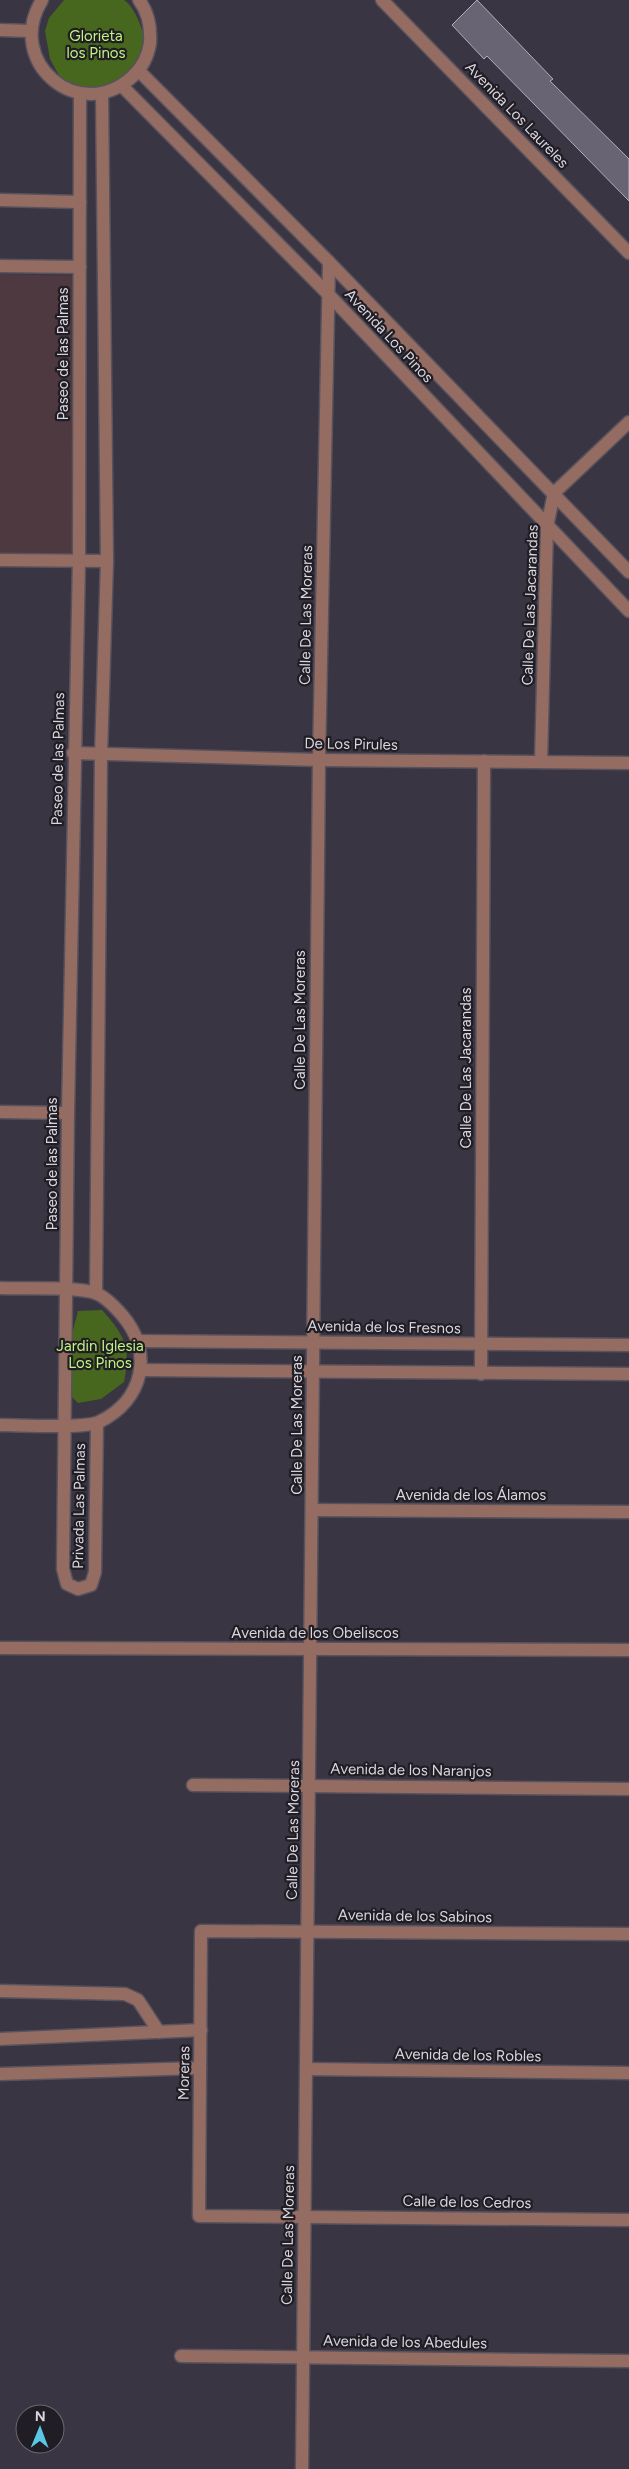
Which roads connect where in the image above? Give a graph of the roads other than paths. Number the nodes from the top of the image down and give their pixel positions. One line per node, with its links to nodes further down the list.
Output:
1 (42, 0): 5 (street)
2 (139, 0): 6 (street)
3 (382, 0): 12 (street, Avenida Los Laureles)
4 (0, 30): 5 (street)
5 (30, 31): 9 (street)
6 (139, 71): 7 (street); 13 (street, Avenida Los Pinos)
7 (122, 86): 8 (street); 16 (street, Avenida Los Pinos)
8 (102, 93): 9 (street); 22 (street)
9 (80, 94): 11 (street, Paseo de las Palmas)
10 (0, 200): 11 (street)
11 (80, 202): 15 (street, Paseo de las Palmas)
12 (629, 253)
13 (329, 262): 16 (street, Calle De Las Moreras); 18 (street, Avenida Los Pinos)
14 (0, 266): 15 (street)
15 (80, 267): 21 (street, Paseo de las Palmas)
16 (329, 296): 19 (street, Avenida Los Pinos); 27 (street, Calle De Las Moreras)
17 (629, 422): 18 (street)
18 (554, 493): 19 (street, Calle De Las Jacarandas); 23 (street, Avenida Los Pinos)
19 (547, 527): 24 (street, Avenida Los Pinos); 29 (street, Calle De Las Jacarandas)
20 (0, 560): 21 (street)
21 (79, 560): 22 (street); 25 (street, Paseo de las Palmas)
22 (107, 561): 26 (street)
23 (629, 572)
24 (629, 611)
25 (74, 753): 26 (street, De Los Pirules); 32 (street, Paseo de las Palmas)
26 (101, 755): 27 (street, De Los Pirules); 35 (street)
27 (319, 760): 28 (street, De Los Pirules); 37 (street, Calle De Las Moreras)
28 (484, 761): 29 (street, De Los Pirules); 38 (street, Calle De Las Jacarandas)
29 (541, 762): 30 (street, De Los Pirules)
30 (629, 763)
31 (0, 1112): 32 (street)
32 (68, 1113): 34 (street, Paseo de las Palmas)
33 (0, 1288): 34 (street)
34 (68, 1290): 35 (street); 46 (street, Paseo de las Palmas)
35 (96, 1293): 36 (street)
36 (139, 1341): 37 (street, Avenida de los Fresnos); 40 (street)
37 (314, 1343): 38 (street, Avenida de los Fresnos); 41 (street, Calle De Las Moreras)
38 (481, 1344): 39 (street, Avenida de los Fresnos); 42 (street, Calle De Las Jacarandas)
39 (629, 1345)
40 (140, 1370): 41 (street); 44 (street)
41 (314, 1373): 42 (street); 47 (street, Calle De Las Moreras)
42 (481, 1374): 43 (street)
43 (629, 1374)
44 (97, 1423): 46 (street); 46 (street, Privada Las Palmas)
45 (0, 1425): 46 (street)
46 (66, 1425)
47 (312, 1510): 48 (street, Avenida de los Álamos); 50 (street, Calle De Las Moreras)
48 (629, 1512)
49 (0, 1648): 50 (street, Avenida de los Obeliscos)
50 (311, 1650): 51 (street, Avenida de los Obeliscos); 52 (street, Calle De Las Moreras)
51 (629, 1650)
52 (310, 1784): 53 (street, Avenida de los Naranjos); 54 (street, Avenida de los Naranjos); 56 (street, Calle De Las Moreras)
53 (193, 1785)
54 (629, 1789)
55 (201, 1931): 56 (street, Avenida de los Sabinos); 59 (street, Moreras)
56 (308, 1931): 57 (street, Avenida de los Sabinos); 63 (street, Calle De Las Moreras)
57 (629, 1934)
58 (0, 1992): 60 (street)
59 (201, 2030): 60 (street); 62 (street, Moreras)
60 (158, 2032): 61 (street)
61 (0, 2039)
62 (200, 2068): 65 (street); 66 (street, Moreras)
63 (306, 2069): 64 (street, Avenida de los Robles); 67 (street, Calle De Las Moreras)
64 (629, 2073)
65 (0, 2074)
66 (200, 2216): 67 (street, Calle de los Cedros)
67 (305, 2216): 68 (street, Calle de los Cedros); 70 (street, Calle De Las Moreras)
68 (629, 2220)
69 (181, 2356): 70 (street, Avenida de los Abedules)
70 (303, 2357): 71 (street, Avenida de los Abedules); 72 (street, Calle De Las Moreras)
71 (629, 2361)
72 (302, 2469)

